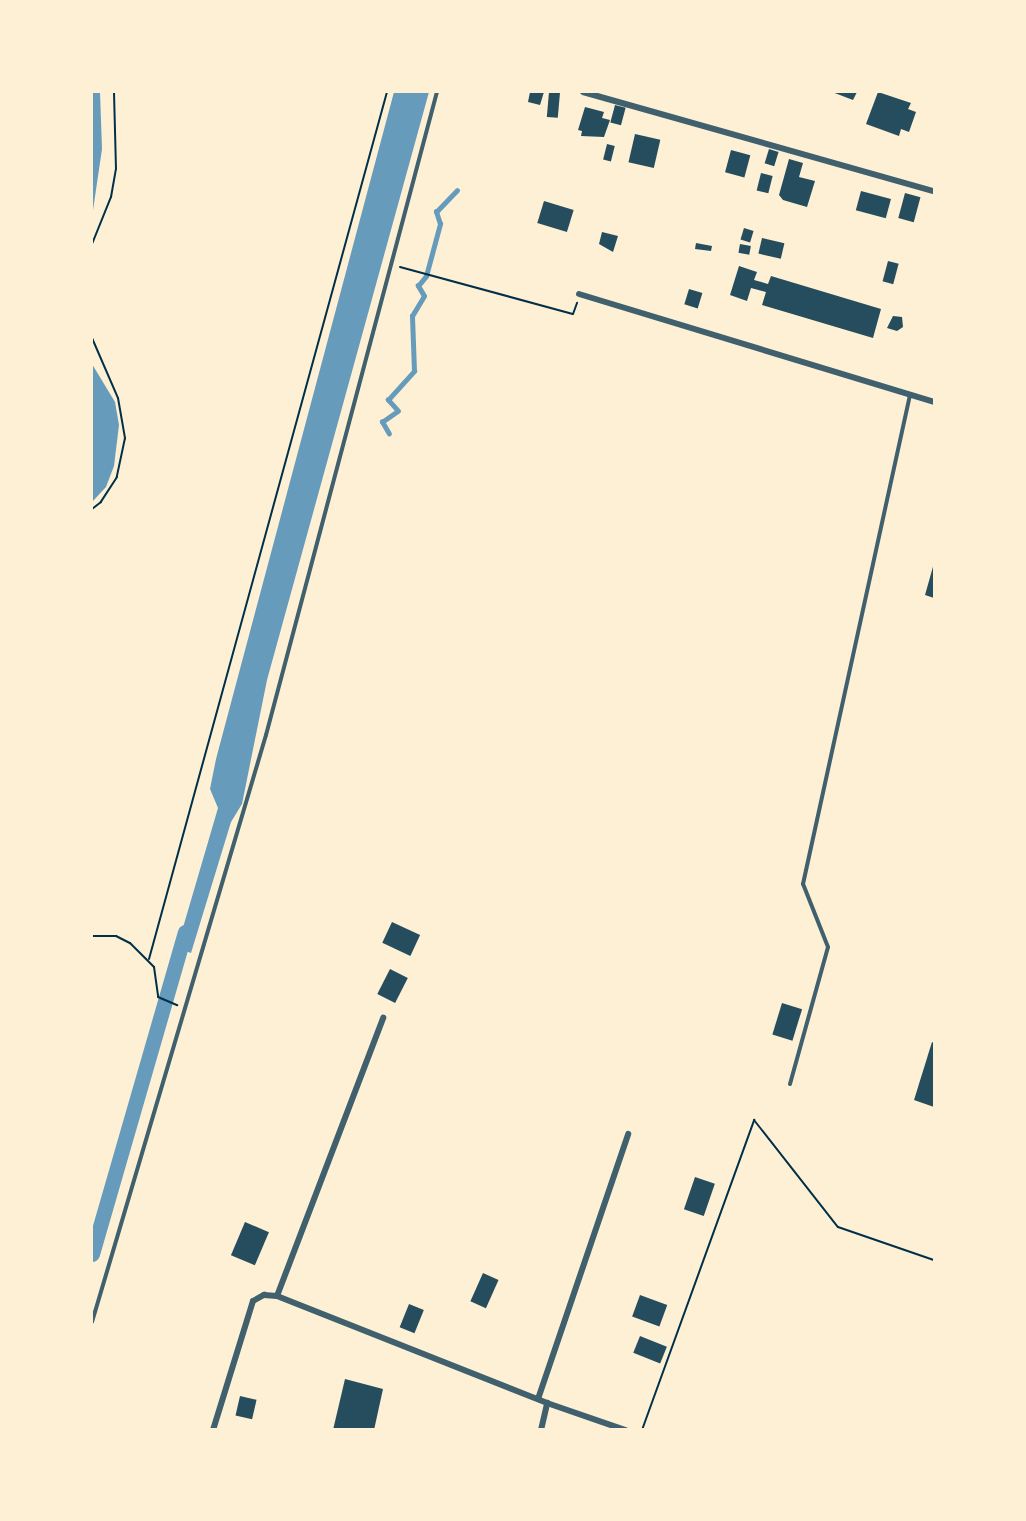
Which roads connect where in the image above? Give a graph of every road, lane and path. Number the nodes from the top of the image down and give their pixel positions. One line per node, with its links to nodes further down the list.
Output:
1 (114, 92): 6 (path)
2 (387, 92): 14 (path)
3 (437, 92): 7 (lane)
4 (583, 92): 5 (street)
5 (934, 191)
6 (92, 244)
7 (391, 266): 8 (path); 21 (lane)
8 (579, 294): 10 (street)
9 (92, 338): 12 (path)
10 (911, 394): 11 (street); 17 (lane)
11 (934, 402)
12 (92, 509)
13 (92, 936): 14 (path)
14 (149, 959): 15 (path)
15 (166, 1001)
16 (383, 1018): 20 (street)
17 (790, 1084)
18 (628, 1134): 22 (street)
19 (934, 1260): 27 (path)
20 (278, 1296): 22 (street); 24 (street)
21 (92, 1322)
22 (538, 1399): 23 (street)
23 (547, 1403): 25 (street); 26 (street)
24 (213, 1430)
25 (541, 1430)
26 (625, 1430)
27 (642, 1430)

